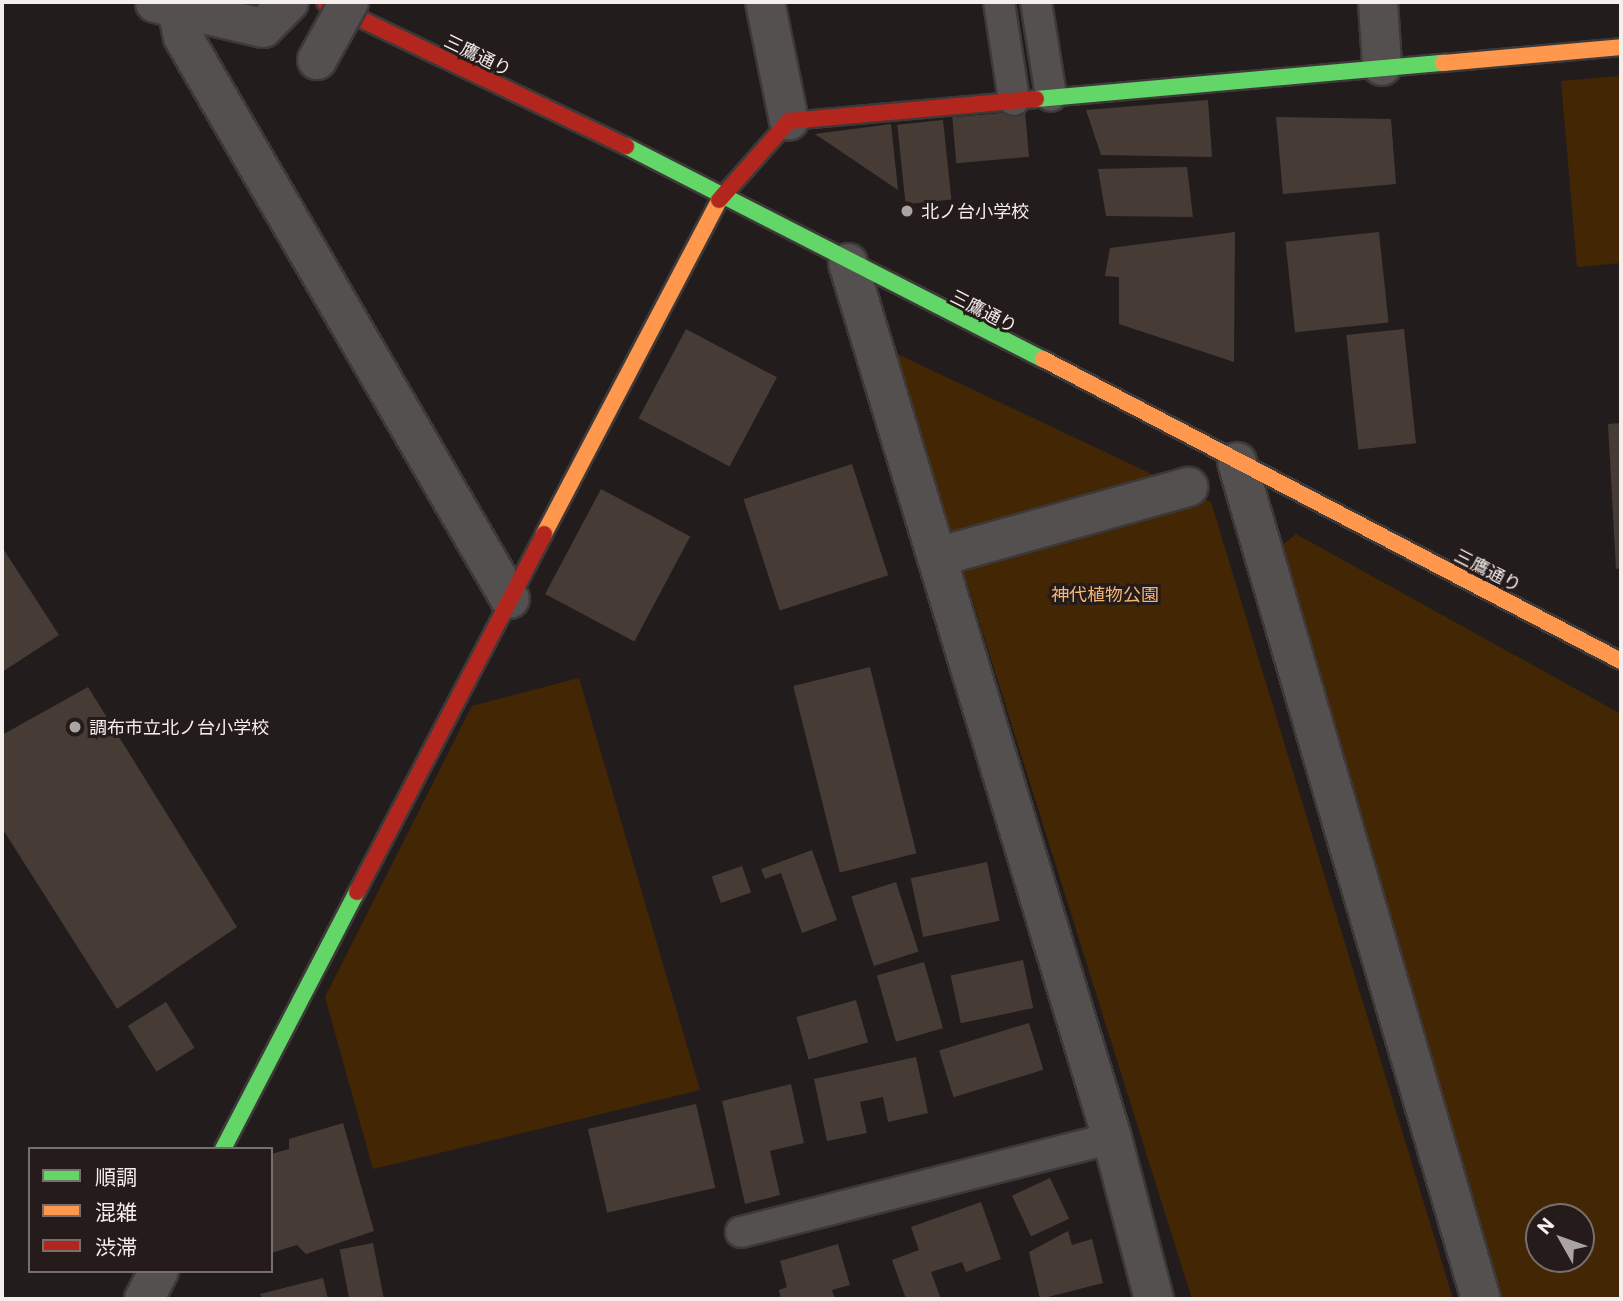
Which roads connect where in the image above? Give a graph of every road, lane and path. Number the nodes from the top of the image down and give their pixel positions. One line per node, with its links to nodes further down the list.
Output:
1 (289, 2): 8 (street)
2 (326, 2): 15 (street, 三鷹通り)
3 (349, 2): 10 (street, bridge)
4 (765, 2): 14 (street)
5 (999, 2): 13 (lane)
6 (1036, 2): 12 (lane)
7 (1378, 2): 11 (street)
8 (163, 4): 20 (street)
9 (1621, 47): 11 (street)
10 (317, 60)
11 (1382, 66): 12 (street)
12 (1051, 96): 13 (street)
13 (1014, 100): 14 (street)
14 (789, 121): 15 (street)
15 (723, 192): 16 (street, 三鷹通り); 20 (street)
16 (848, 263): 17 (street, 三鷹通り); 19 (street)
17 (1237, 462): 21 (street, 三鷹通り); 28 (street)
18 (1188, 487): 19 (street)
19 (937, 557): 22 (street)
20 (510, 599): 23 (street)
21 (1621, 661)
22 (1112, 1138): 24 (lane); 27 (street)
23 (224, 1147)
24 (741, 1233)
25 (158, 1273): 26 (street)
26 (144, 1299)
27 (1154, 1299)
28 (1481, 1299)

